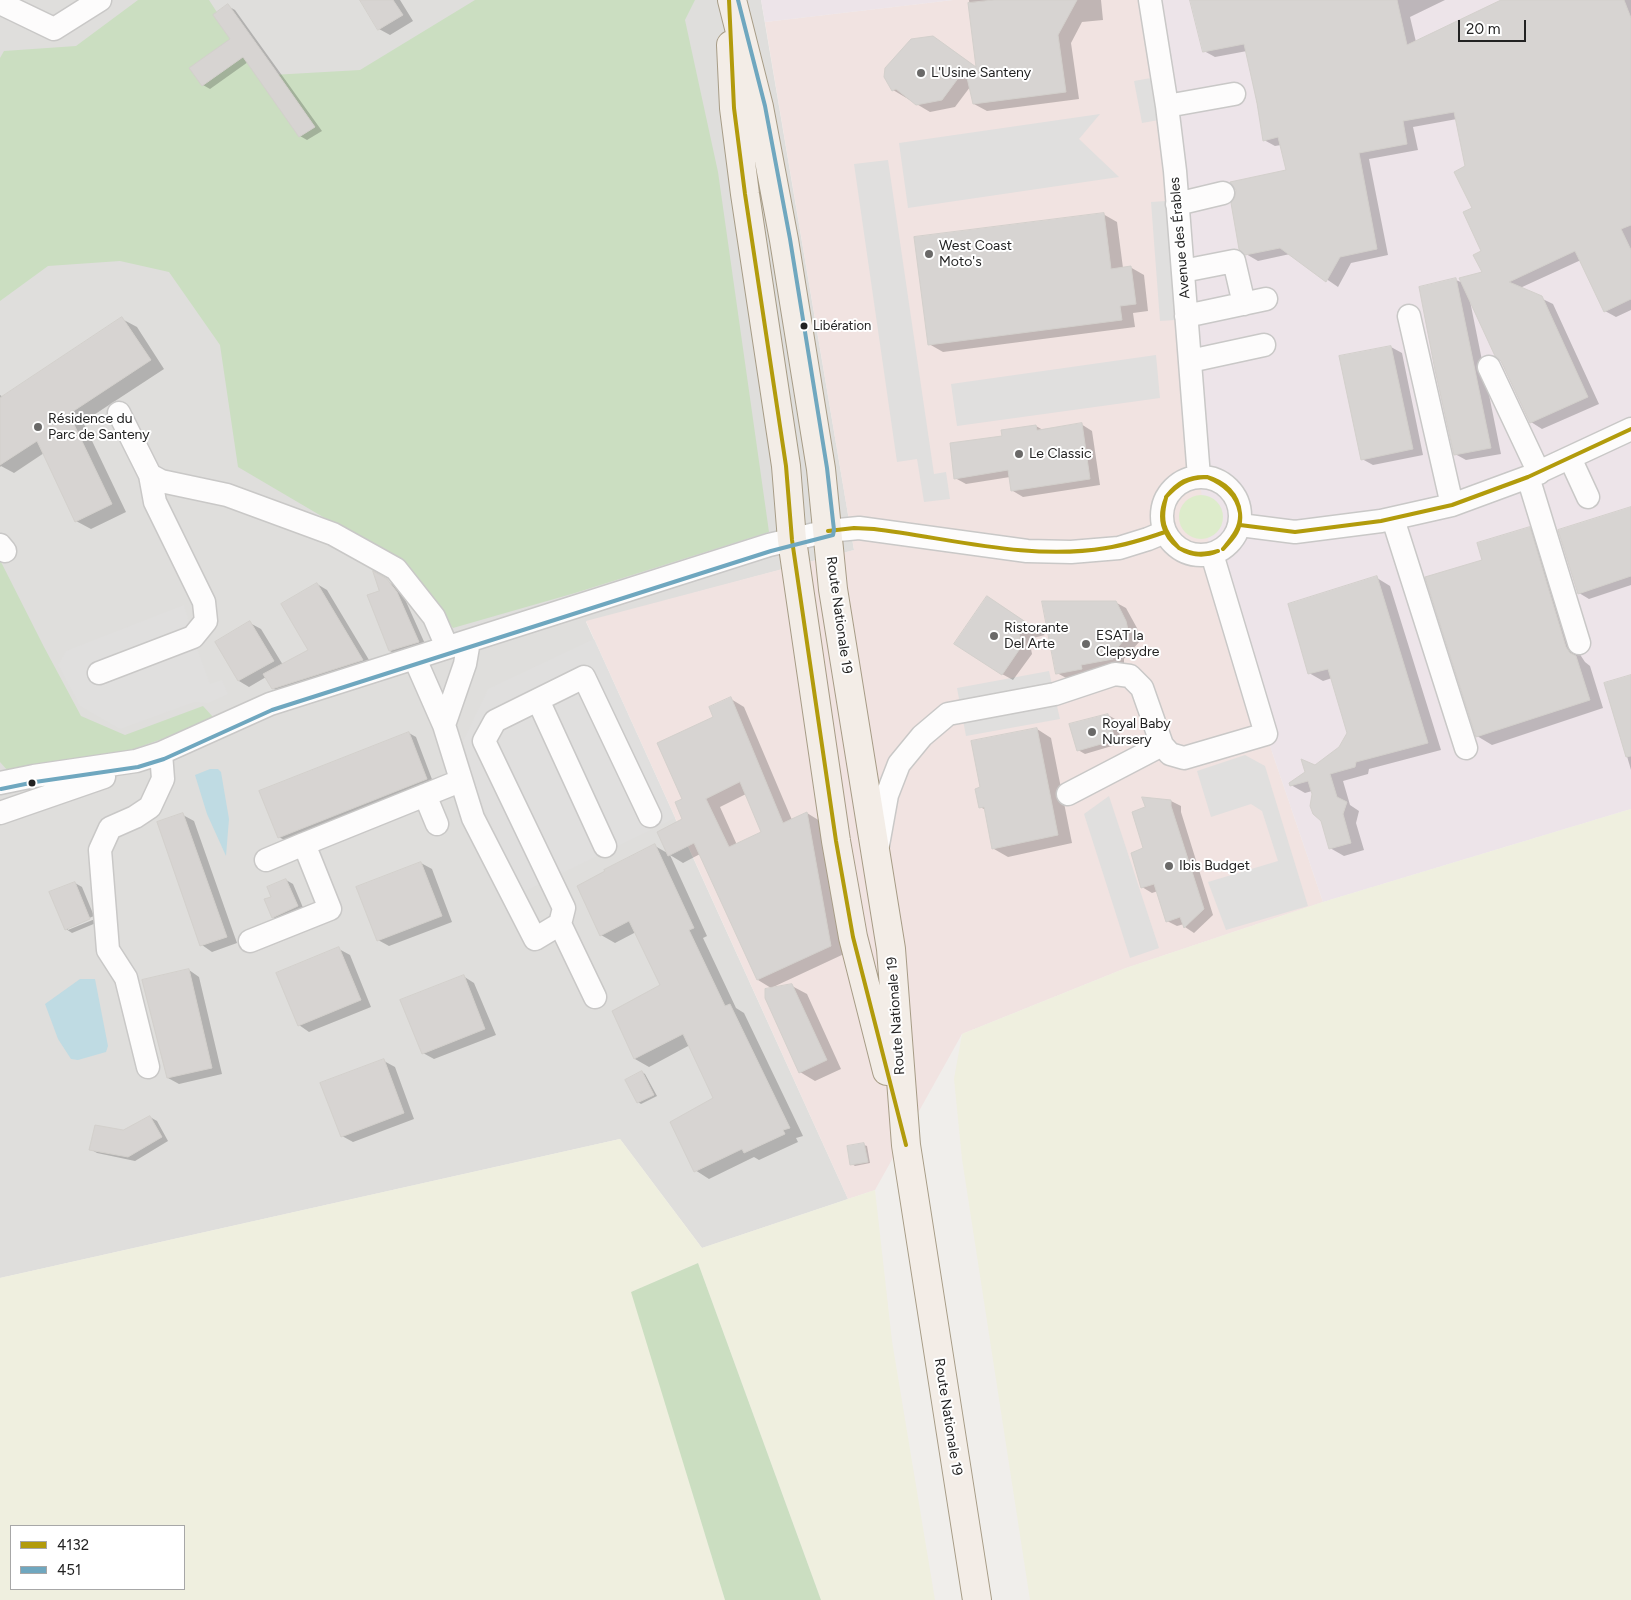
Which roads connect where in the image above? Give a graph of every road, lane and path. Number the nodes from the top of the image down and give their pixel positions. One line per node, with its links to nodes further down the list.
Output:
1 (100, 0): 4 (street)
2 (731, 0): 27 (main road, Route Nationale 19); 29 (main road, Route Nationale 19)
3 (1150, 0): 6 (street, Avenue des Érables)
4 (0, 3)
5 (1234, 94): 6 (street)
6 (1167, 106): 8 (street, Avenue des Érables)
7 (1223, 193): 8 (street)
8 (1177, 204): 9 (street, Avenue des Érables)
9 (1183, 271): 11 (street); 12 (street, Avenue des Érables)
10 (1266, 299): 11 (street)
11 (1244, 304): 12 (street)
12 (1186, 316): 15 (street, Avenue des Érables)
13 (1409, 316): 24 (street)
14 (1264, 345): 15 (street)
15 (1190, 361): 22 (street, Avenue des Érables)
16 (1489, 367): 21 (street)
17 (119, 413): 20 (street)
18 (1631, 429): 19 (street)
19 (1570, 458): 21 (street); 23 (street)
20 (150, 475): 33 (street); 35 (street)
21 (1534, 475): 24 (street); 32 (street)
22 (1198, 477): 26 (street); 28 (street)
23 (1588, 497)
24 (1452, 505): 25 (street)
25 (1394, 518): 26 (street); 39 (street)
26 (1240, 525): 30 (street)
27 (828, 531): 28 (street); 29 (street); 51 (main road, Route Nationale 19)
28 (1165, 532): 30 (street)
29 (792, 540): 31 (street); 57 (main road, Route Nationale 19)
30 (1212, 554): 38 (street)
31 (469, 640): 33 (street); 37 (street)
32 (1579, 643)
33 (447, 647): 34 (street)
34 (415, 659): 37 (street); 40 (street)
35 (99, 673)
36 (538, 700): 47 (street); 50 (street); 53 (street)
37 (444, 725): 42 (street)
38 (1162, 745): 44 (street); 51 (street)
39 (1466, 748)
40 (162, 753): 41 (street); 56 (street)
41 (136, 761): 43 (street); 46 (street)
42 (460, 781): 45 (street); 53 (street)
43 (0, 782): 46 (street)
44 (1068, 794)
45 (425, 795): 48 (street); 49 (street)
46 (2, 812)
47 (650, 816)
48 (437, 824)
49 (304, 844): 52 (street); 54 (street)
50 (605, 846)
51 (876, 852): 57 (main road, Route Nationale 19)
52 (266, 860)
53 (560, 924): 55 (street)
54 (250, 941)
55 (595, 997)
56 (148, 1067)
57 (906, 1145): 58 (main road, Route Nationale 19)
58 (977, 1600)

